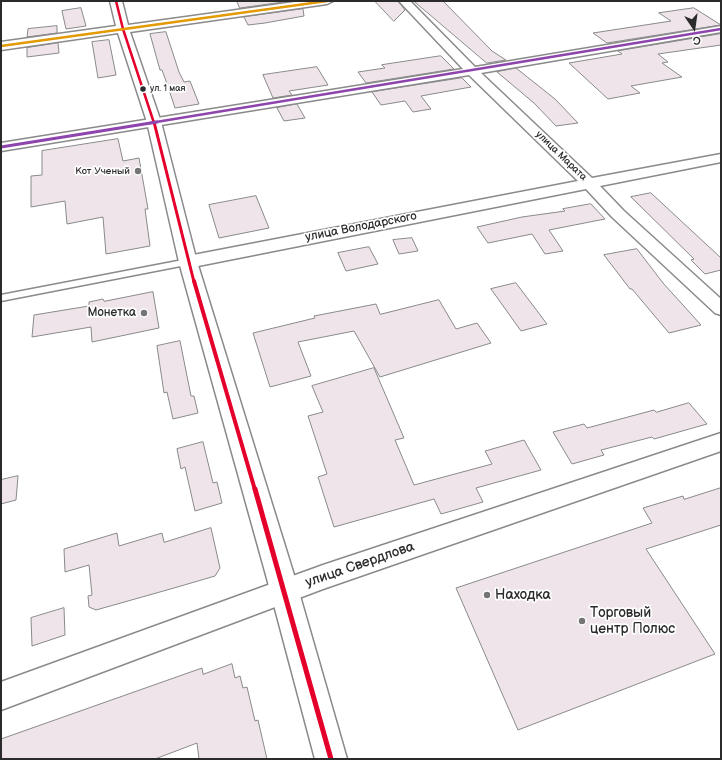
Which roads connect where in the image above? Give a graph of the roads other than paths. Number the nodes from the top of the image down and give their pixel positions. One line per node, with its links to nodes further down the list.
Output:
1 (116, 1): 4 (main road)
2 (327, 1): 4 (main road)
3 (404, 1): 7 (street, улица Марата)
4 (123, 29): 6 (main road); 8 (main road)
5 (721, 29): 7 (street)
6 (1, 46)
7 (472, 72): 8 (street); 11 (street, улица Марата)
8 (154, 122): 9 (street); 12 (main road)
9 (1, 147)
10 (721, 158): 11 (street, улица Володарского)
11 (588, 182): 12 (street, улица Володарского); 14 (street, улица Марата)
12 (188, 262): 13 (lane, улица Володарского); 16 (main road)
13 (1, 298)
14 (721, 308)
15 (721, 442): 16 (street, улица Свердлова)
16 (285, 591): 17 (street, улица Свердлова); 18 (main road)
17 (1, 696)
18 (331, 759)

